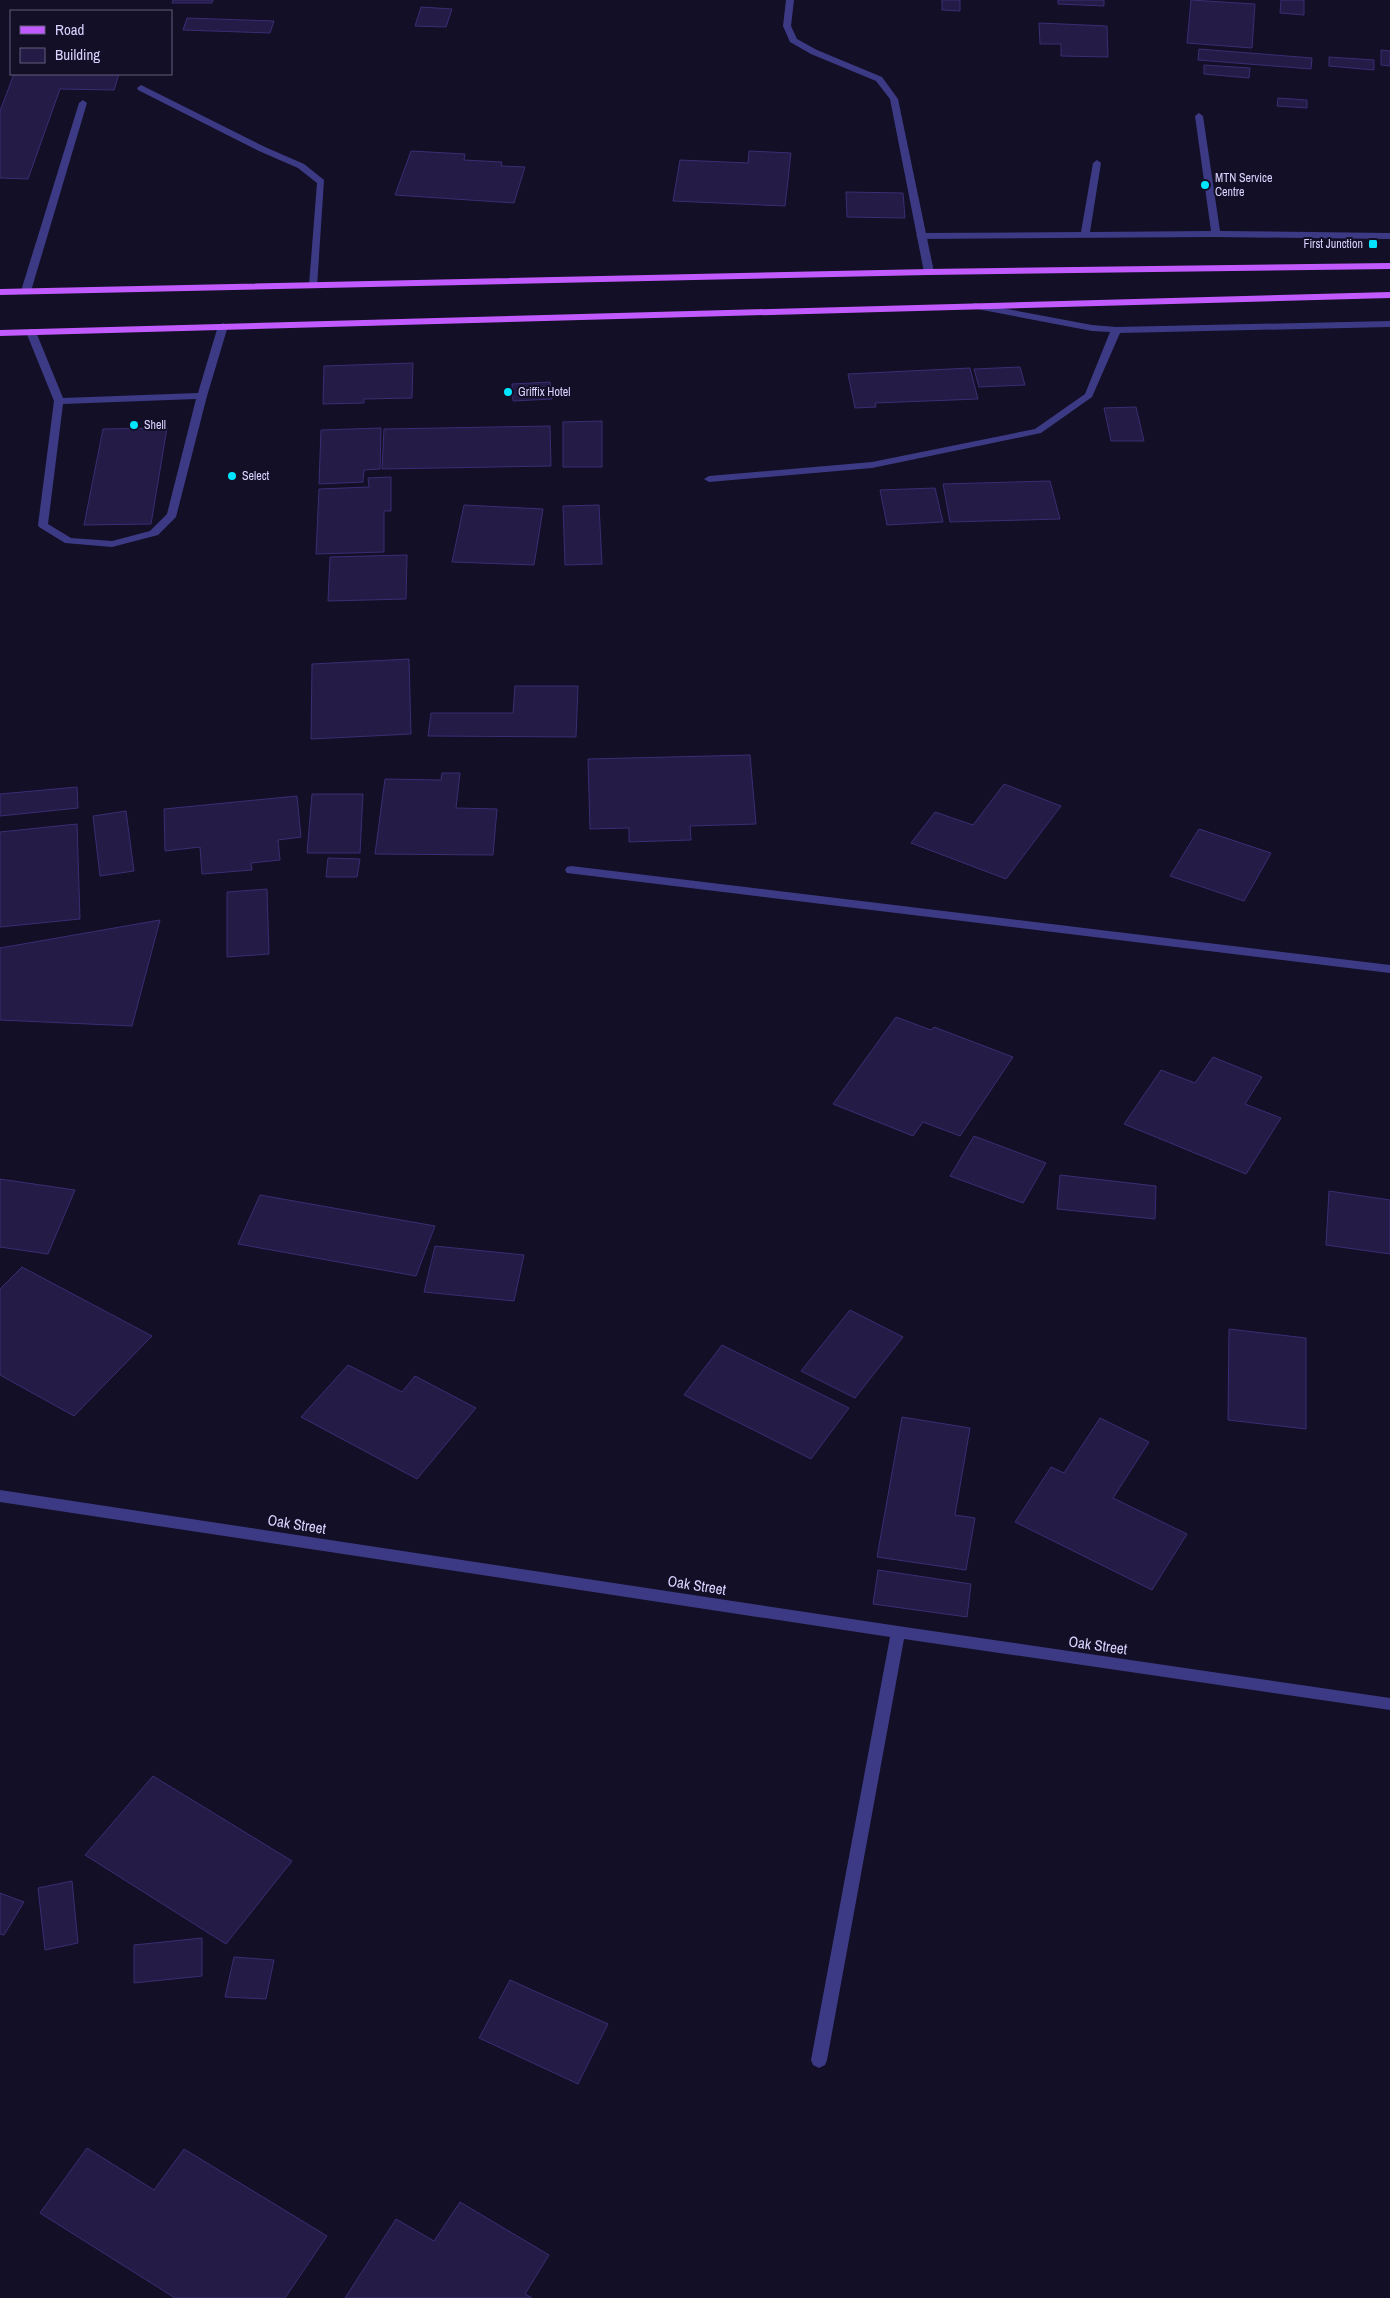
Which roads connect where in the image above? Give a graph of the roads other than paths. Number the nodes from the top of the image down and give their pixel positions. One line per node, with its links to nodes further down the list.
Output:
1 (790, 0): 8 (street)
2 (141, 88): 12 (street)
3 (82, 103): 14 (street)
4 (1199, 116): 6 (street)
5 (1098, 163): 7 (street)
6 (1216, 234): 7 (street); 9 (street)
7 (1085, 235): 8 (street)
8 (920, 236): 11 (street)
9 (1390, 236)
10 (1390, 266): 11 (main road)
11 (929, 272): 12 (main road)
12 (314, 285): 14 (main road)
13 (0, 292): 14 (main road)
14 (26, 292)
15 (1390, 295): 16 (main road)
16 (974, 306): 18 (main road); 19 (street)
17 (1390, 324): 19 (street)
18 (223, 326): 20 (main road); 22 (street)
19 (1116, 330): 24 (street)
20 (31, 332): 21 (main road); 23 (street)
21 (0, 333)
22 (202, 396): 23 (street); 23 (street)
23 (59, 401)
24 (709, 479)
25 (571, 870): 26 (street)
26 (1390, 969)
27 (0, 1496): 28 (street, Oak Street)
28 (898, 1632): 29 (street, Oak Street); 30 (street)
29 (1390, 1704)
30 (819, 2060)

